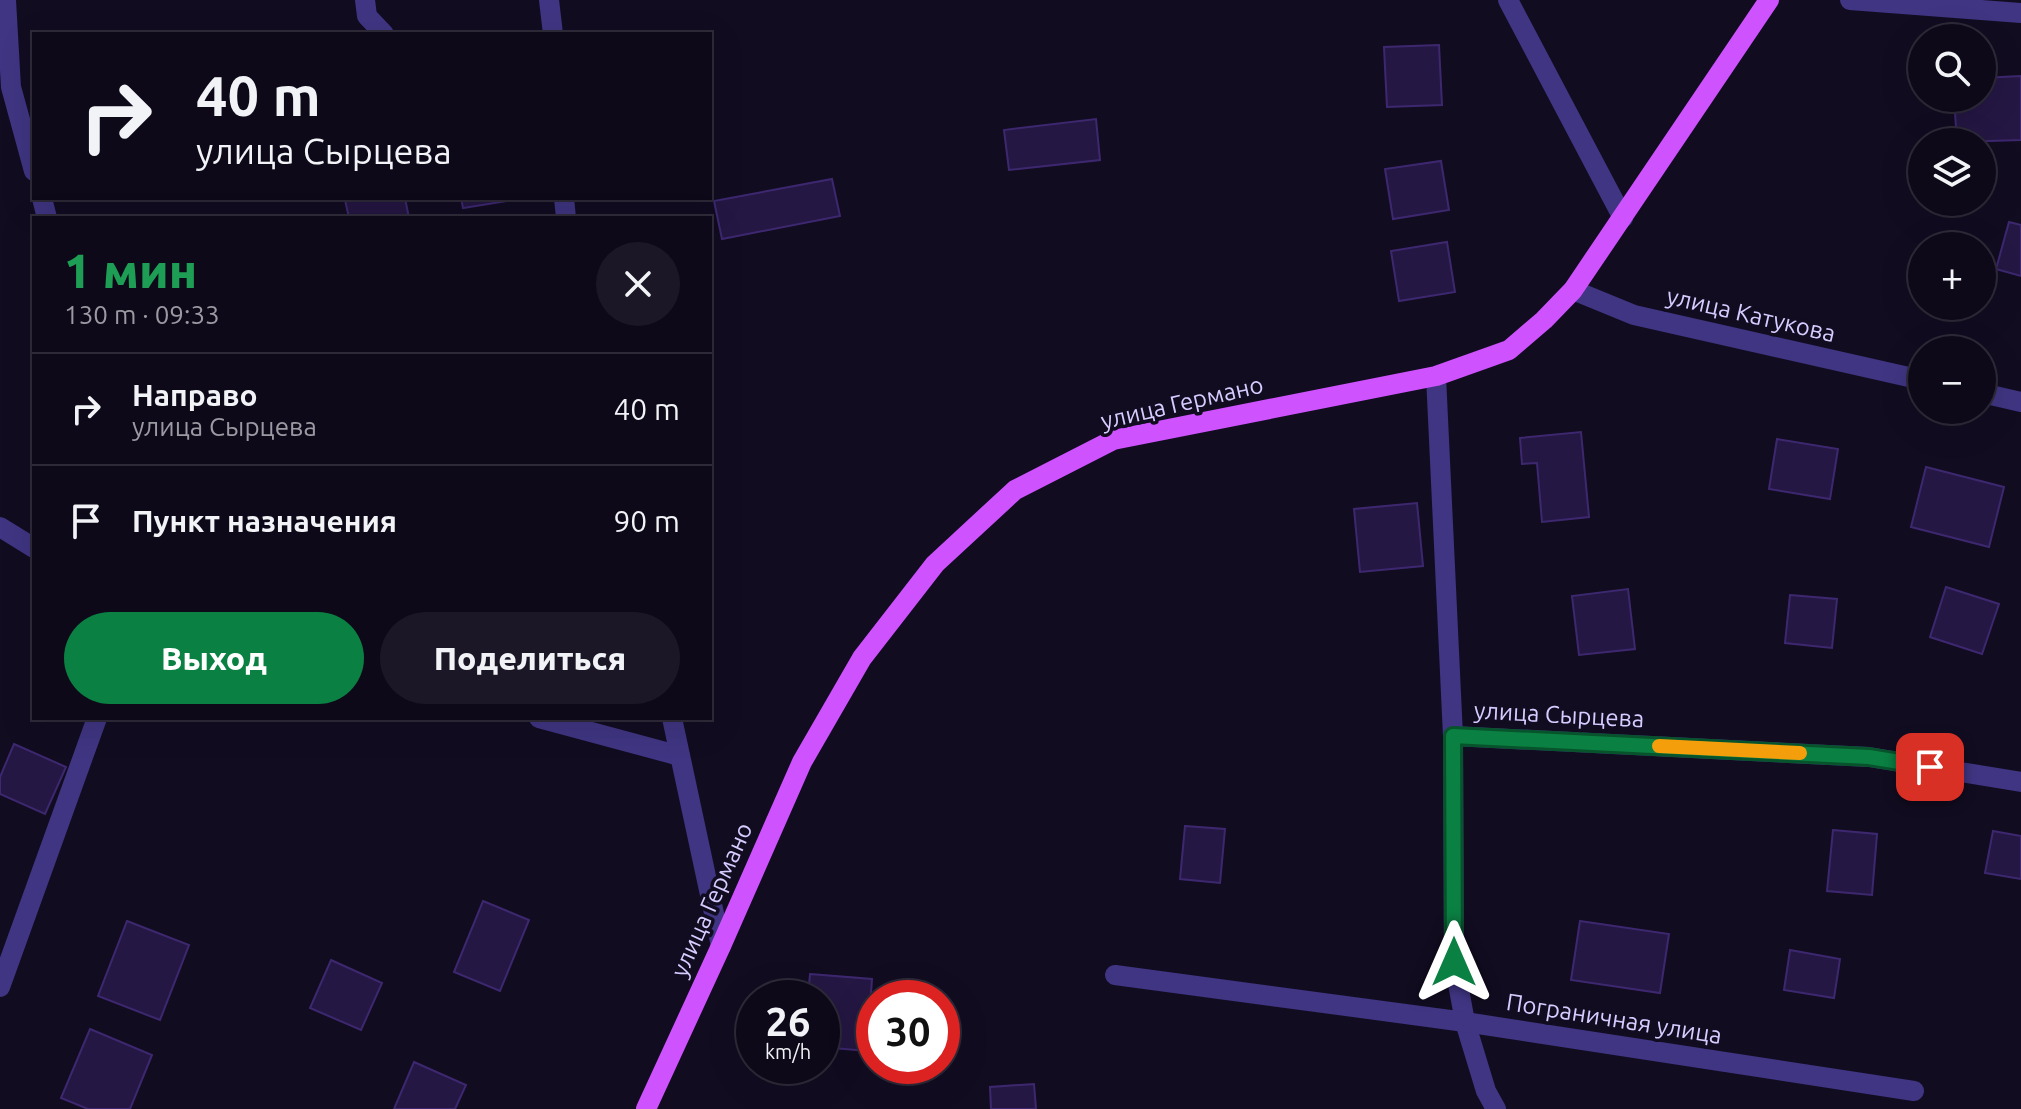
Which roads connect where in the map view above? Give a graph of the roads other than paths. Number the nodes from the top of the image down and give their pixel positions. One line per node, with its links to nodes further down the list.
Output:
1 (6, 0): 10 (street)
2 (549, 0): 9 (street)
3 (1508, 0): 11 (street)
4 (1769, 0): 11 (main road, улица Германо)
5 (1850, 0): 7 (street)
6 (366, 8): 8 (street)
7 (2021, 13)
8 (383, 32)
9 (553, 32)
10 (32, 164)
11 (1623, 218): 12 (main road, улица Германо)
12 (1573, 290): 13 (main road, улица Германо); 14 (street, улица Катукова)
13 (1436, 376): 22 (street, улица Сырцева); 25 (main road, улица Германо)
14 (1908, 377)
15 (1996, 396): 16 (street)
16 (2021, 402)
17 (0, 527): 18 (street)
18 (32, 547)
19 (96, 720): 27 (street)
20 (546, 720): 23 (street)
21 (672, 720): 23 (street)
22 (1453, 736): 24 (street, улица Сырцева); 28 (street)
23 (680, 756): 25 (street)
24 (2021, 782)
25 (721, 946): 30 (main road, улица Германо)
26 (1115, 975): 28 (street, Пограничная улица)
27 (0, 987)
28 (1465, 1022): 29 (street, Пограничная улица); 31 (street)
29 (1914, 1091)
30 (646, 1109)
31 (1496, 1109)

